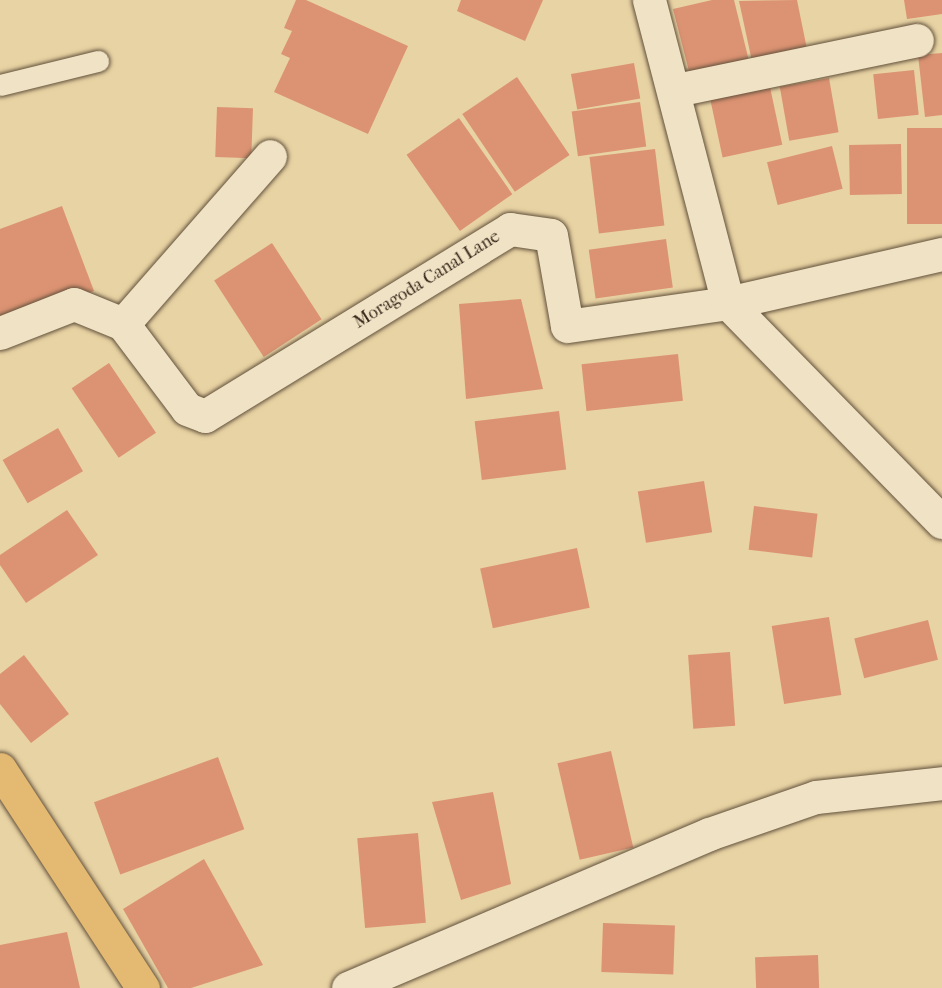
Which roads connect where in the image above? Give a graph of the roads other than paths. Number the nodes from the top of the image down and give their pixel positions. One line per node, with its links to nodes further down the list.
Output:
1 (649, 0): 5 (street)
2 (917, 40): 5 (street)
3 (98, 62): 4 (lane)
4 (0, 85)
5 (676, 90): 8 (street)
6 (270, 156): 9 (street)
7 (942, 254): 8 (street)
8 (728, 303): 9 (street, Moragoda Canal Lane); 11 (street)
9 (123, 324): 10 (street)
10 (0, 333)
11 (942, 522)
12 (0, 769): 14 (main road)
13 (942, 783): 15 (street)
14 (143, 988)
15 (348, 988)

